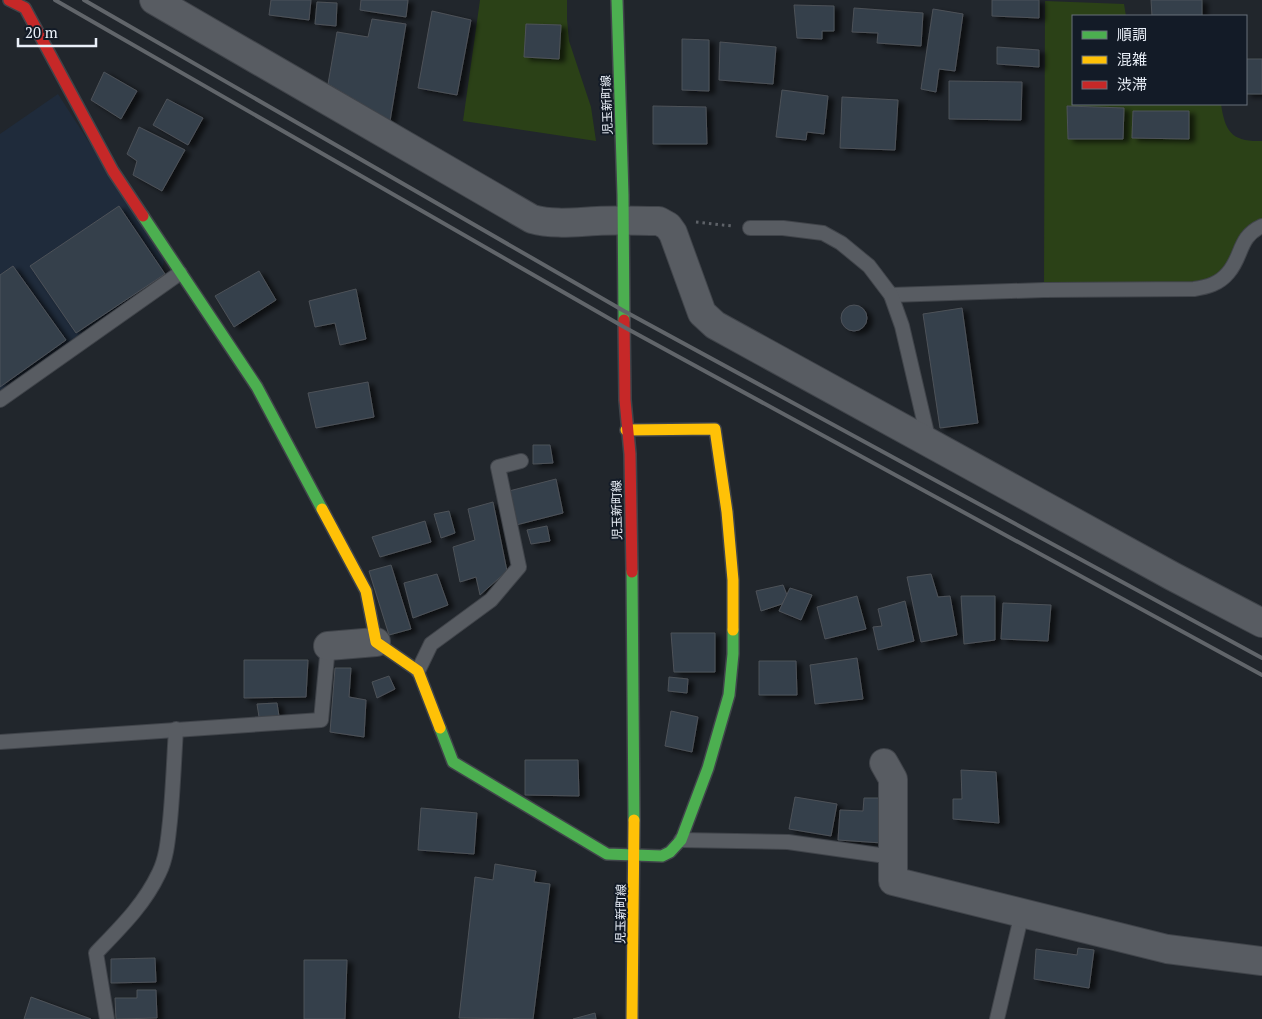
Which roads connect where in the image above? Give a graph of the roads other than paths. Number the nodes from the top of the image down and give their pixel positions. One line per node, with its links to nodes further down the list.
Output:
1 (10, 0): 7 (street)
2 (154, 0): 4 (street)
3 (617, 0): 4 (street, 児玉新町線)
4 (622, 221): 10 (street, 児玉新町線); 11 (street)
5 (1262, 226): 8 (lane)
6 (750, 228): 8 (lane)
7 (180, 273): 9 (lane); 14 (street)
8 (891, 296): 11 (lane)
9 (0, 400)
10 (626, 430): 20 (street); 21 (street, 児玉新町線)
11 (929, 442): 13 (street)
12 (521, 460): 16 (lane)
13 (1262, 623)
14 (376, 642): 15 (street); 16 (street)
15 (328, 646): 17 (lane)
16 (418, 671): 21 (street)
17 (176, 730): 18 (lane); 25 (lane)
18 (0, 742)
19 (884, 763): 22 (street)
20 (681, 840): 21 (street); 22 (lane)
21 (635, 855): 26 (street, 児玉新町線)
22 (893, 857): 23 (street)
23 (1022, 913): 24 (street); 27 (lane)
24 (1262, 961)
25 (107, 1019)
26 (632, 1019)
27 (997, 1019)

